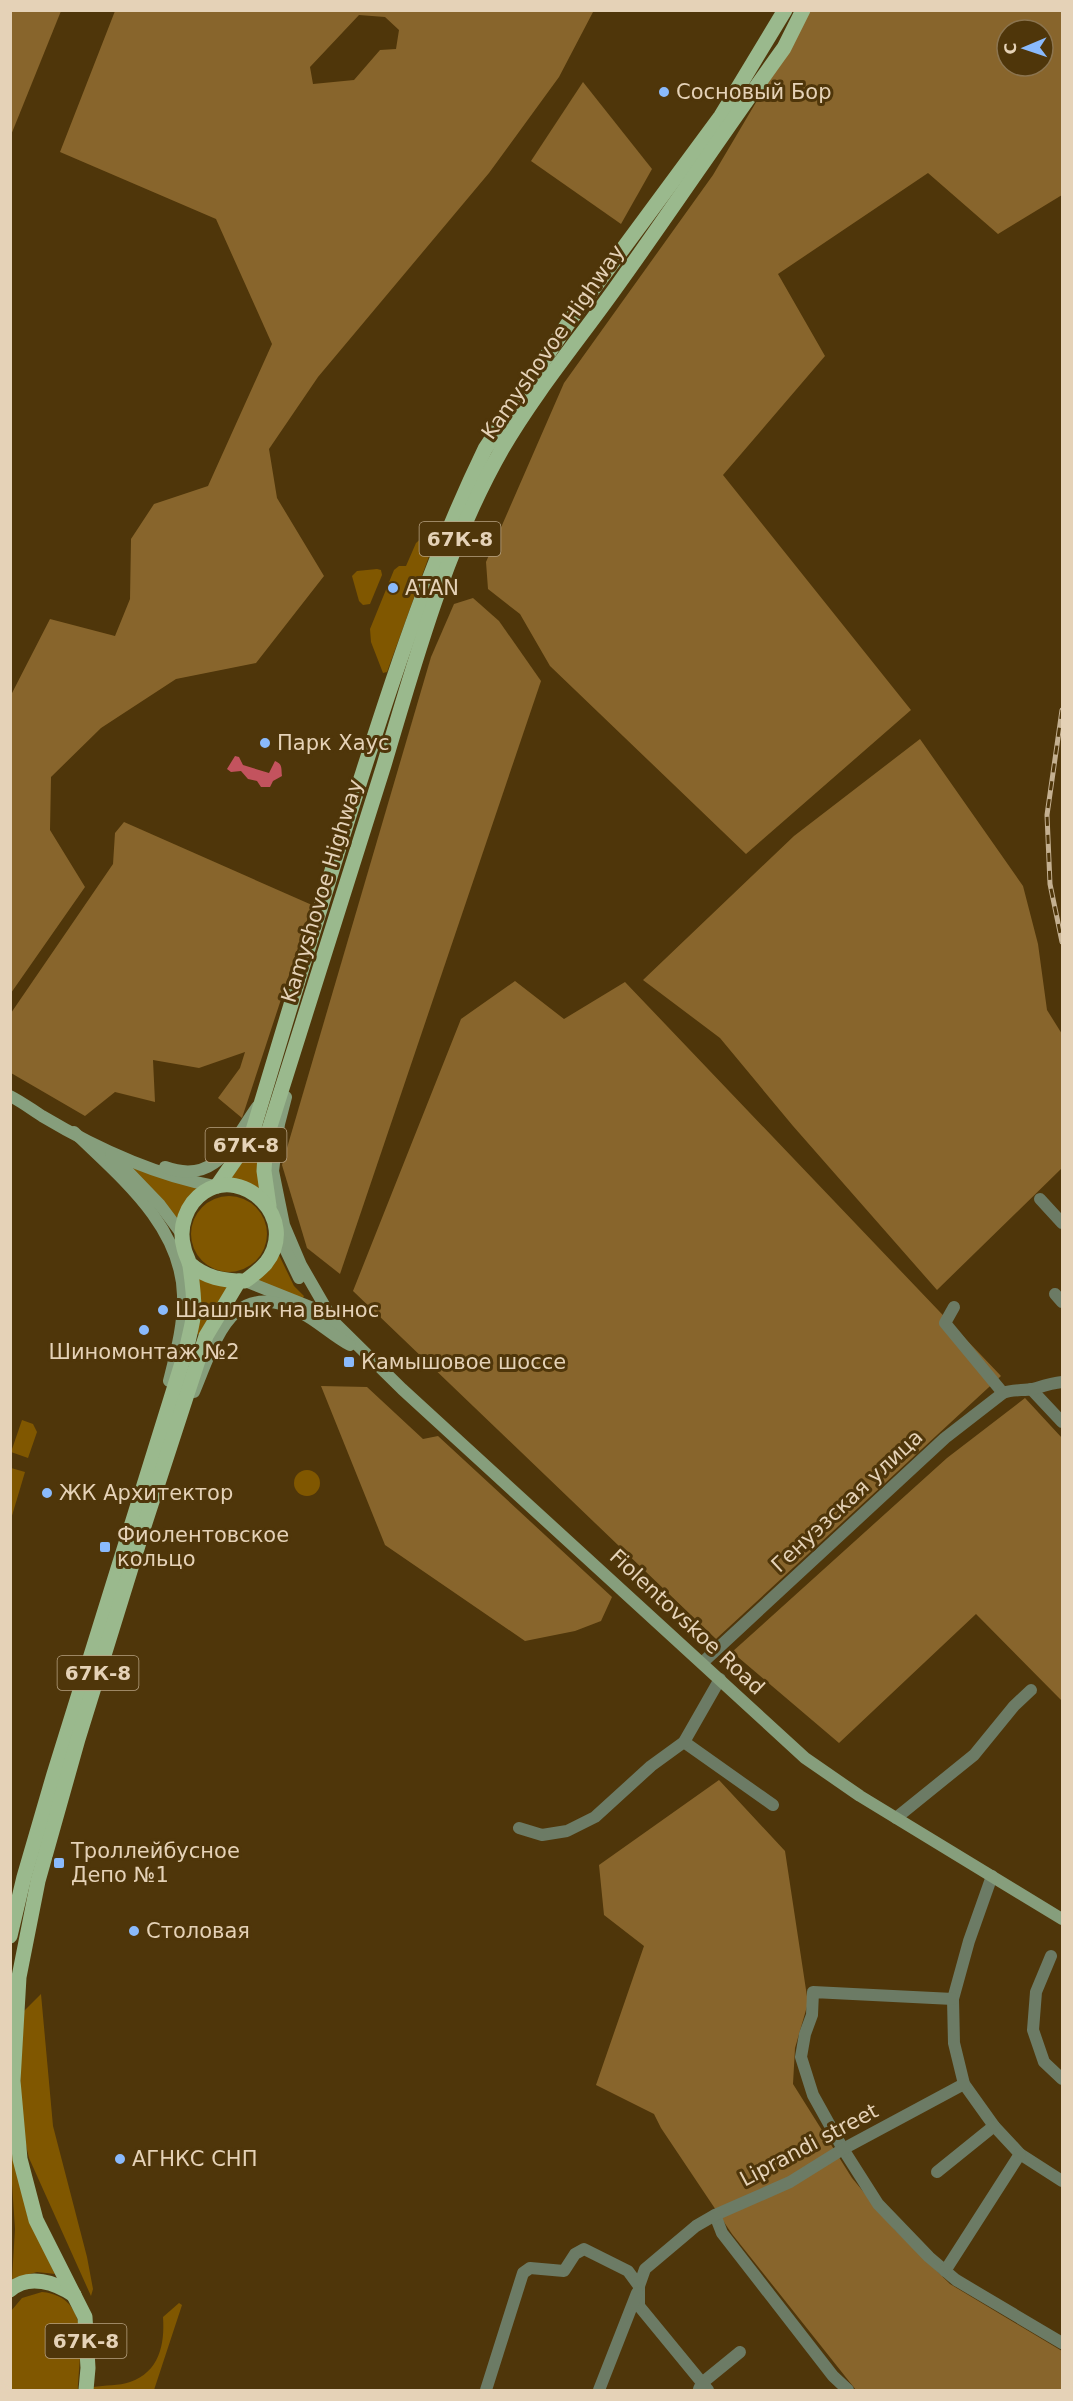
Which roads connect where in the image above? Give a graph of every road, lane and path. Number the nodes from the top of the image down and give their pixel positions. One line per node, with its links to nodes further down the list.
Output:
1 (785, 10): 5 (main road, Kamyshovoe Highway / 67К-8)
2 (803, 10): 3 (main road, Kamyshovoe Highway / 67К-8)
3 (290, 1064): 11 (main road, Kamyshovoe Highway / 67К-8); 19 (main road)
4 (10, 1096): 6 (main road)
5 (263, 1099): 8 (main road); 9 (main road, 67К-8)
6 (74, 1132): 7 (main road); 24 (main road)
7 (106, 1149): 8 (main road); 14 (main road)
8 (122, 1156): 9 (main road)
9 (216, 1186): 11 (main road, 67К-8); 14 (main road, 67К-8)
10 (1040, 1199): 12 (street)
11 (268, 1206): 13 (main road, 67К-8)
12 (1062, 1223)
13 (277, 1232): 16 (main road, 67К-8); 18 (main road, Fiolentovskoe Road)
14 (181, 1233): 15 (main road, 67К-8)
15 (189, 1263): 16 (main road); 24 (main road, 67К-8)
16 (242, 1281): 18 (main road, Fiolentovskoe Road); 26 (main road, 67К-8)
17 (954, 1307): 23 (street)
18 (318, 1310): 19 (main road, Fiolentovskoe Road)
19 (335, 1323): 20 (main road, Fiolentovskoe Road)
20 (366, 1353): 26 (main road); 27 (main road, Fiolentovskoe Road)
21 (1062, 1382): 22 (street, Генуэзская улица)
22 (1031, 1389): 23 (street, Генуэзская улица); 25 (street)
23 (1003, 1393): 27 (street, Генуэзская улица)
24 (169, 1402): 36 (main road, 67К-8)
25 (1062, 1422)
26 (177, 1425): 50 (main road, 67К-8)
27 (702, 1663): 28 (main road, Fiolentovskoe Road)
28 (720, 1679): 30 (street); 32 (main road, Fiolentovskoe Road)
29 (1030, 1690): 32 (street)
30 (684, 1742): 31 (street); 33 (street)
31 (773, 1805)
32 (896, 1818): 34 (main road, Fiolentovskoe Road)
33 (519, 1828)
34 (992, 1876): 35 (main road, Fiolentovskoe Road); 38 (street)
35 (1062, 1919)
36 (10, 1936)
37 (1051, 1956): 39 (street)
38 (953, 2000): 40 (street); 42 (street)
39 (1062, 2079)
40 (964, 2084): 41 (street); 42 (street, Liprandi street)
41 (994, 2126): 43 (street); 44 (street)
42 (843, 2149): 46 (street, Liprandi street); 47 (street)
43 (1020, 2154): 45 (street); 47 (street)
44 (937, 2172)
45 (1062, 2181)
46 (714, 2215): 48 (street, Liprandi street); 57 (street)
47 (945, 2271): 51 (street)
48 (639, 2286): 53 (street); 55 (street); 56 (street, Liprandi street)
49 (10, 2290): 50 (main road)
50 (74, 2295): 54 (main road, 67К-8)
51 (1062, 2343)
52 (740, 2352): 53 (street)
53 (703, 2388)
54 (86, 2391)
55 (486, 2391)
56 (600, 2391)
57 (848, 2391)

